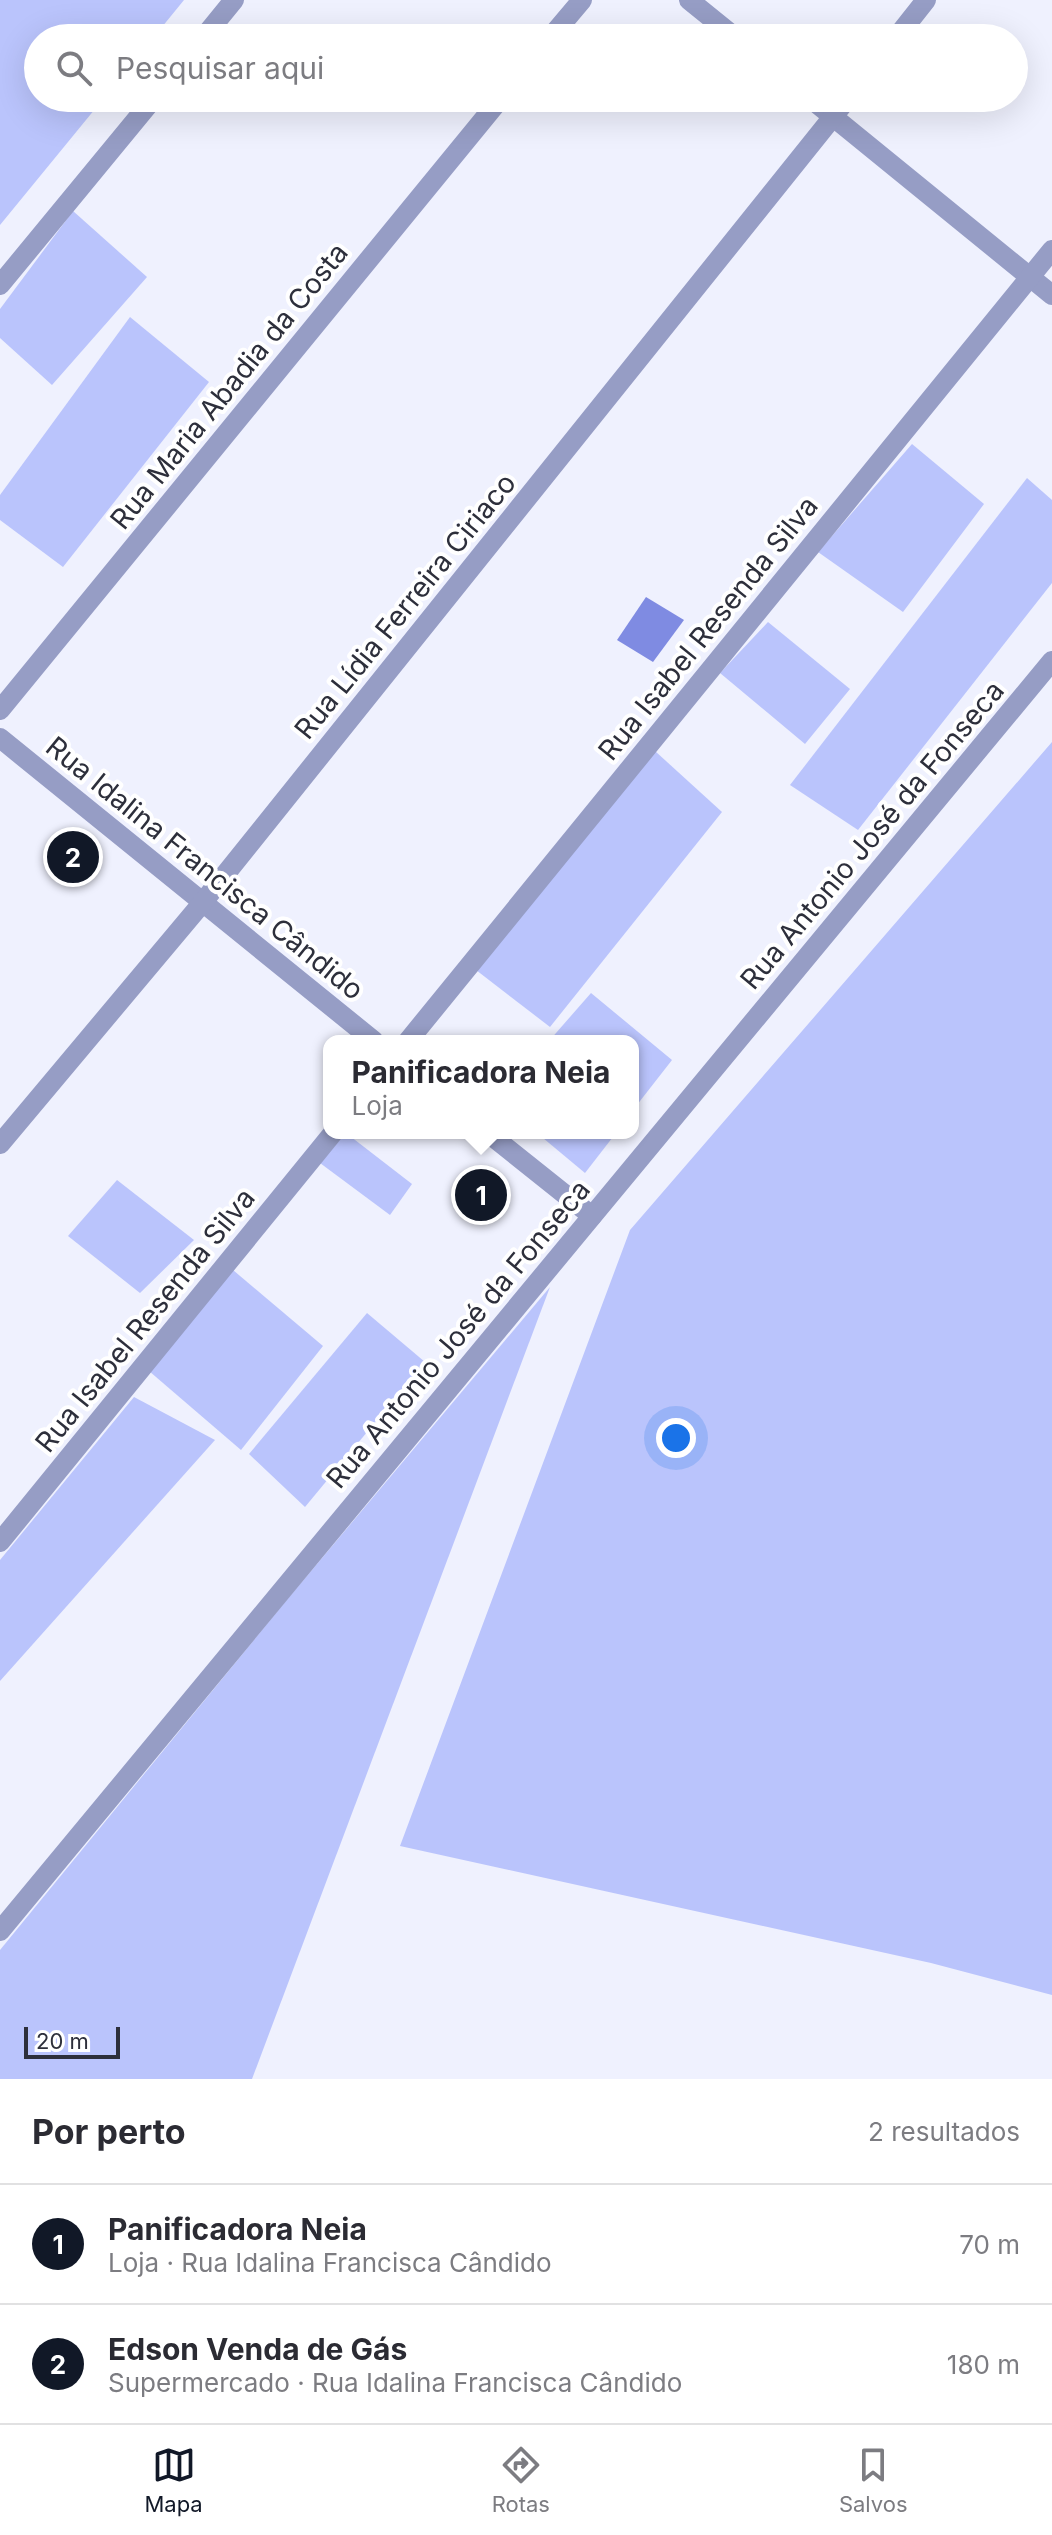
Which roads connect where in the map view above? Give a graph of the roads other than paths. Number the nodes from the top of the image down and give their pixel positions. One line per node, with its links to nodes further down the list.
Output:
1 (234, 0): 5 (street)
2 (582, 0): 6 (street)
3 (689, 0): 7 (street)
4 (926, 0): 8 (street)
5 (214, 24)
6 (562, 24)
7 (719, 24)
8 (907, 24)
9 (142, 112): 16 (street)
10 (490, 112): 19 (street, Rua Maria Abadia da Costa)
11 (828, 112): 13 (street)
12 (836, 112): 13 (street, Rua Lídia Ferreira Ciriaco)
13 (833, 116): 15 (street); 21 (street, Rua Lídia Ferreira Ciriaco)
14 (1052, 250): 15 (street, Rua Isabel Resenda Silva)
15 (1030, 277): 17 (street); 23 (street, Rua Isabel Resenda Silva)
16 (0, 285)
17 (1052, 295)
18 (1052, 661): 27 (street, Rua Antonio José da Fonseca)
19 (0, 710)
20 (0, 738): 21 (street, Rua Idalina Francisca Cândido)
21 (203, 902): 22 (street, Rua Idalina Francisca Cândido); 26 (street, Rua Lídia Ferreira Ciriaco)
22 (367, 1035)
23 (413, 1035)
24 (328, 1139): 28 (street, Rua Isabel Resenda Silva)
25 (496, 1139): 27 (street)
26 (0, 1144)
27 (592, 1216): 29 (street, Rua Antonio José da Fonseca)
28 (0, 1542)
29 (0, 1931)

